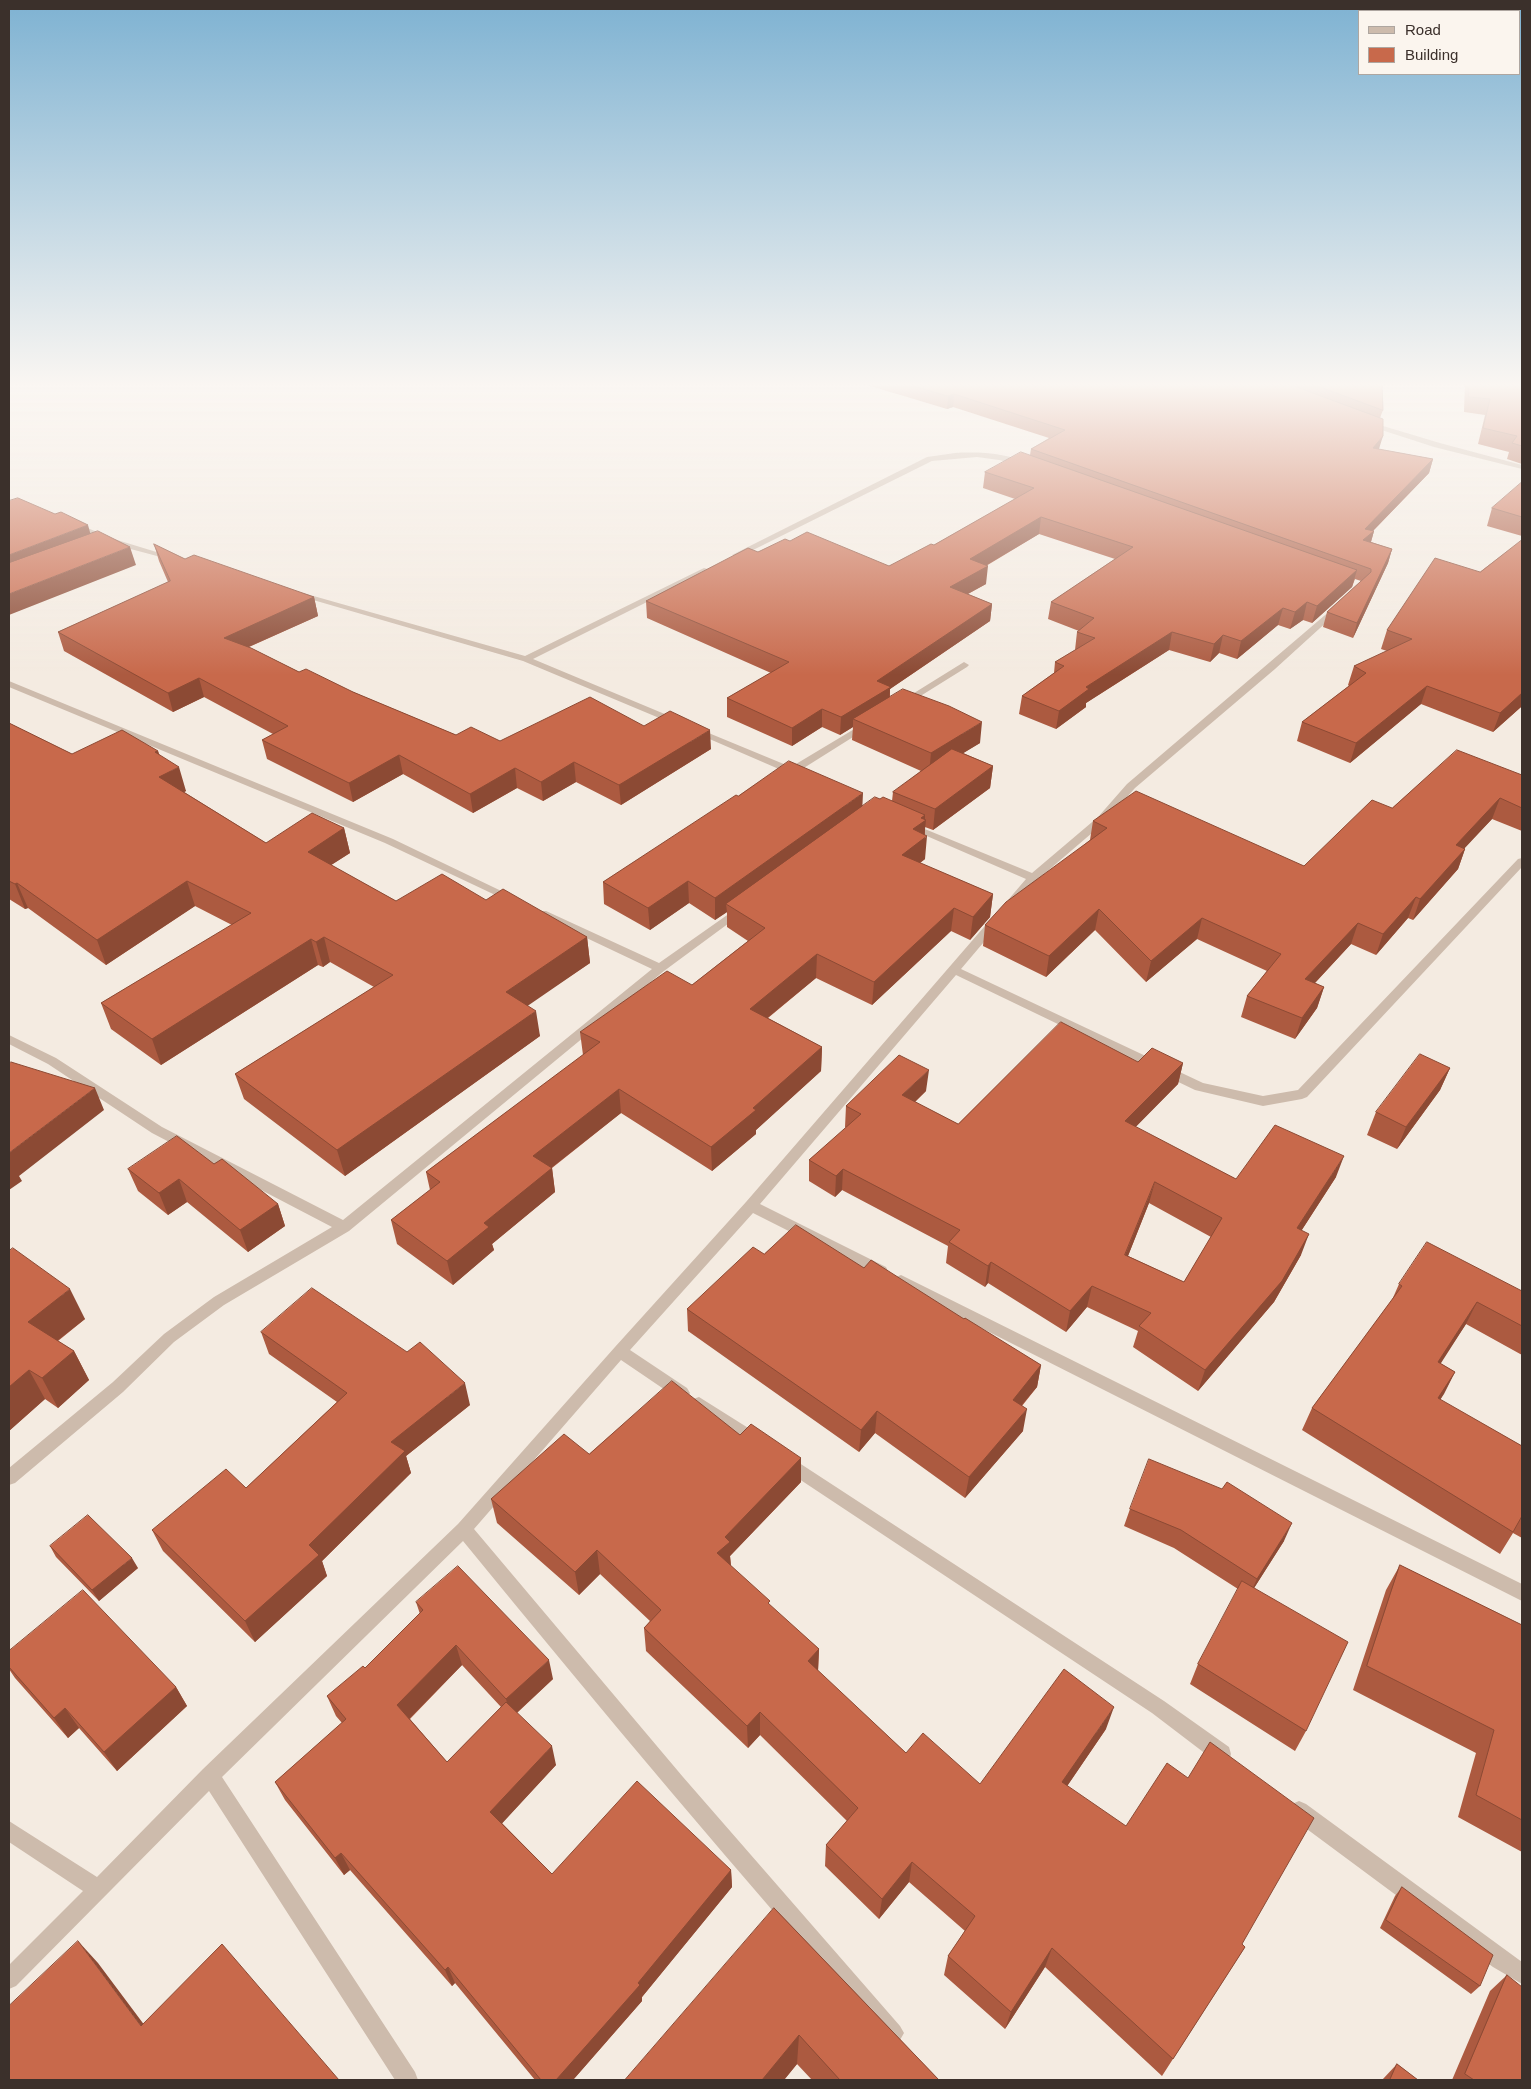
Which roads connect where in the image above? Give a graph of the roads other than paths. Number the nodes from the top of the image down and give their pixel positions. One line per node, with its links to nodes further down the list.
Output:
1 (889, 479): 3 (street)
2 (68, 524): 4 (street)
3 (728, 559)
4 (177, 560)
5 (719, 563): 8 (street)
6 (290, 592): 8 (street)
7 (1349, 598): 15 (street)
8 (526, 659): 12 (street)
9 (964, 665): 11 (street)
10 (9, 684): 17 (street)
11 (890, 710)
12 (874, 720)
13 (901, 823): 15 (street)
14 (1522, 861): 18 (street)
15 (1033, 878): 18 (street)
16 (747, 905): 17 (street)
17 (660, 968): 21 (street)
18 (954, 970): 20 (street)
19 (9, 1039): 21 (street)
20 (751, 1206): 22 (street); 25 (street)
21 (344, 1227): 23 (street)
22 (620, 1351): 24 (street); 26 (street)
23 (9, 1478)
24 (464, 1529): 27 (street); 33 (street)
25 (1522, 1592)
26 (1238, 1766)
27 (210, 1776): 30 (street); 34 (street)
28 (1285, 1801): 31 (street)
29 (9, 1831): 30 (street)
30 (98, 1888): 32 (street)
31 (1522, 1974)
32 (9, 1979)
33 (902, 2043)
34 (407, 2080)

